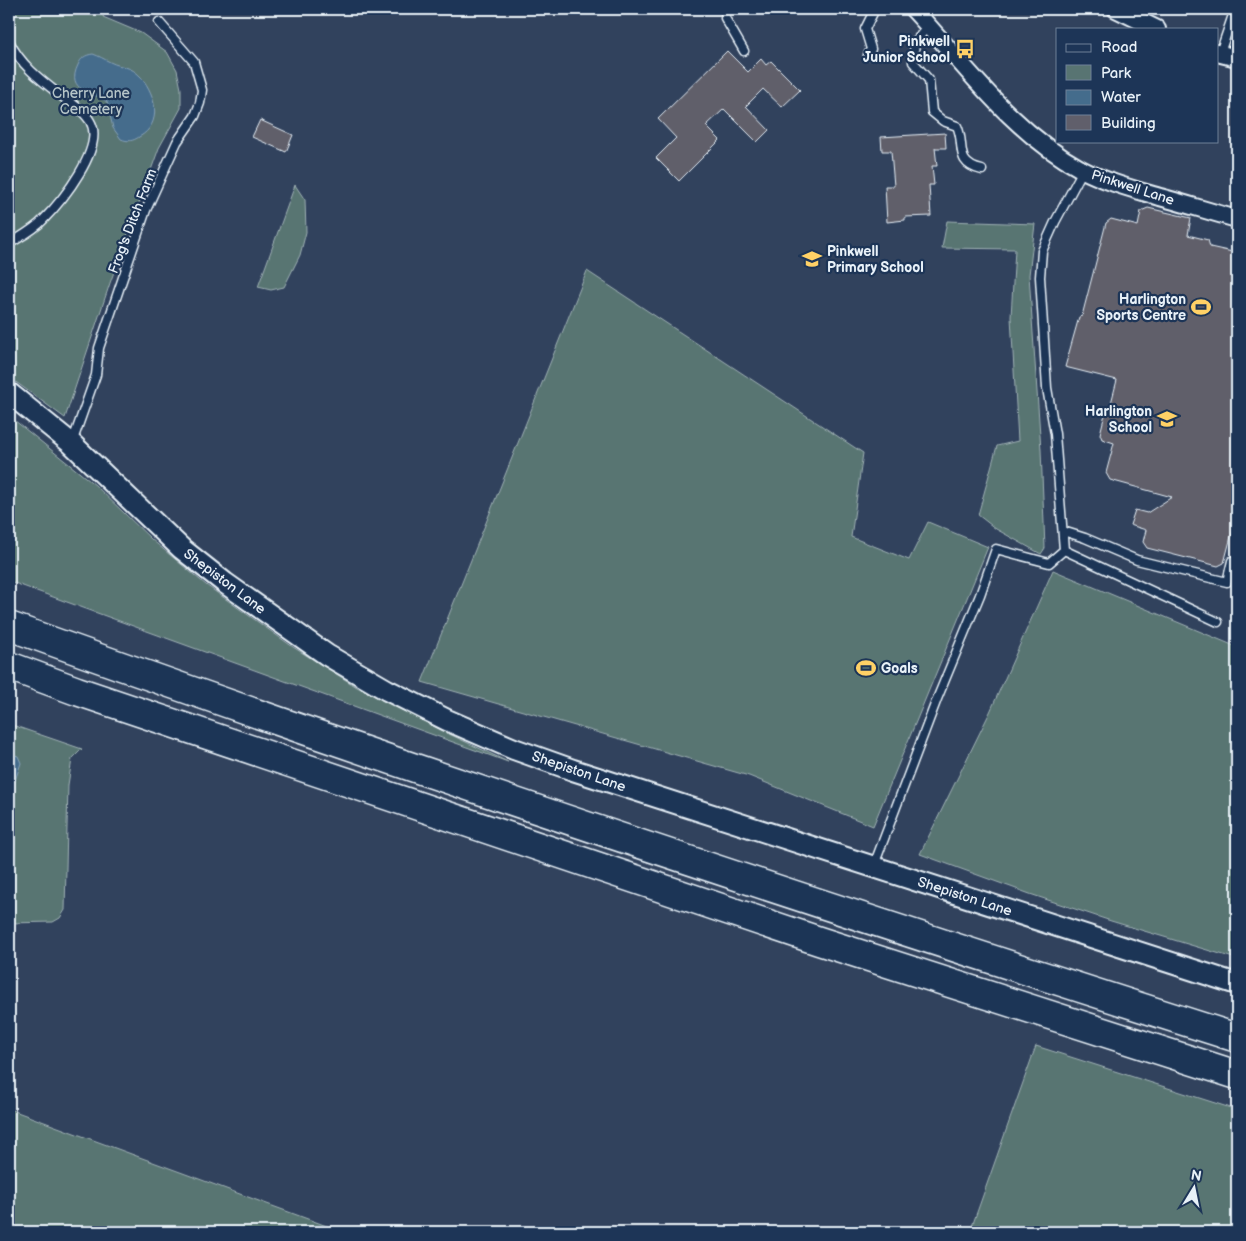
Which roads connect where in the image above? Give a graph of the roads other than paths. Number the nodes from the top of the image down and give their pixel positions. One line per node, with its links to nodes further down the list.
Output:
1 (726, 9): 10 (lane)
2 (875, 9): 12 (lane)
3 (913, 9): 7 (street, Pinkwell Lane)
4 (1116, 9): 8 (street)
5 (1234, 9): 11 (lane)
6 (159, 22): 19 (lane, Frog's Ditch Farm)
7 (928, 26): 14 (lane); 15 (street, Pinkwell Lane)
8 (1155, 28)
9 (9, 41): 17 (lane)
10 (744, 51)
11 (1218, 53): 13 (street)
12 (868, 55)
13 (1237, 58)
14 (982, 170)
15 (1083, 170): 16 (street, Pinkwell Lane); 20 (lane)
16 (1237, 219)
17 (9, 244)
18 (9, 393): 19 (street, Shepiston Lane)
19 (72, 444): 28 (street, Shepiston Lane)
20 (1063, 531): 21 (lane); 22 (lane)
21 (1064, 550): 24 (lane); 28 (lane)
22 (1232, 561)
23 (9, 618): 26 (highway)
24 (1218, 622)
25 (9, 626): 26 (highway)
26 (55, 642): 30 (highway)
27 (9, 666): 31 (highway)
28 (873, 867): 29 (street, Shepiston Lane)
29 (1237, 984)
30 (1237, 1038)
31 (1237, 1075)

